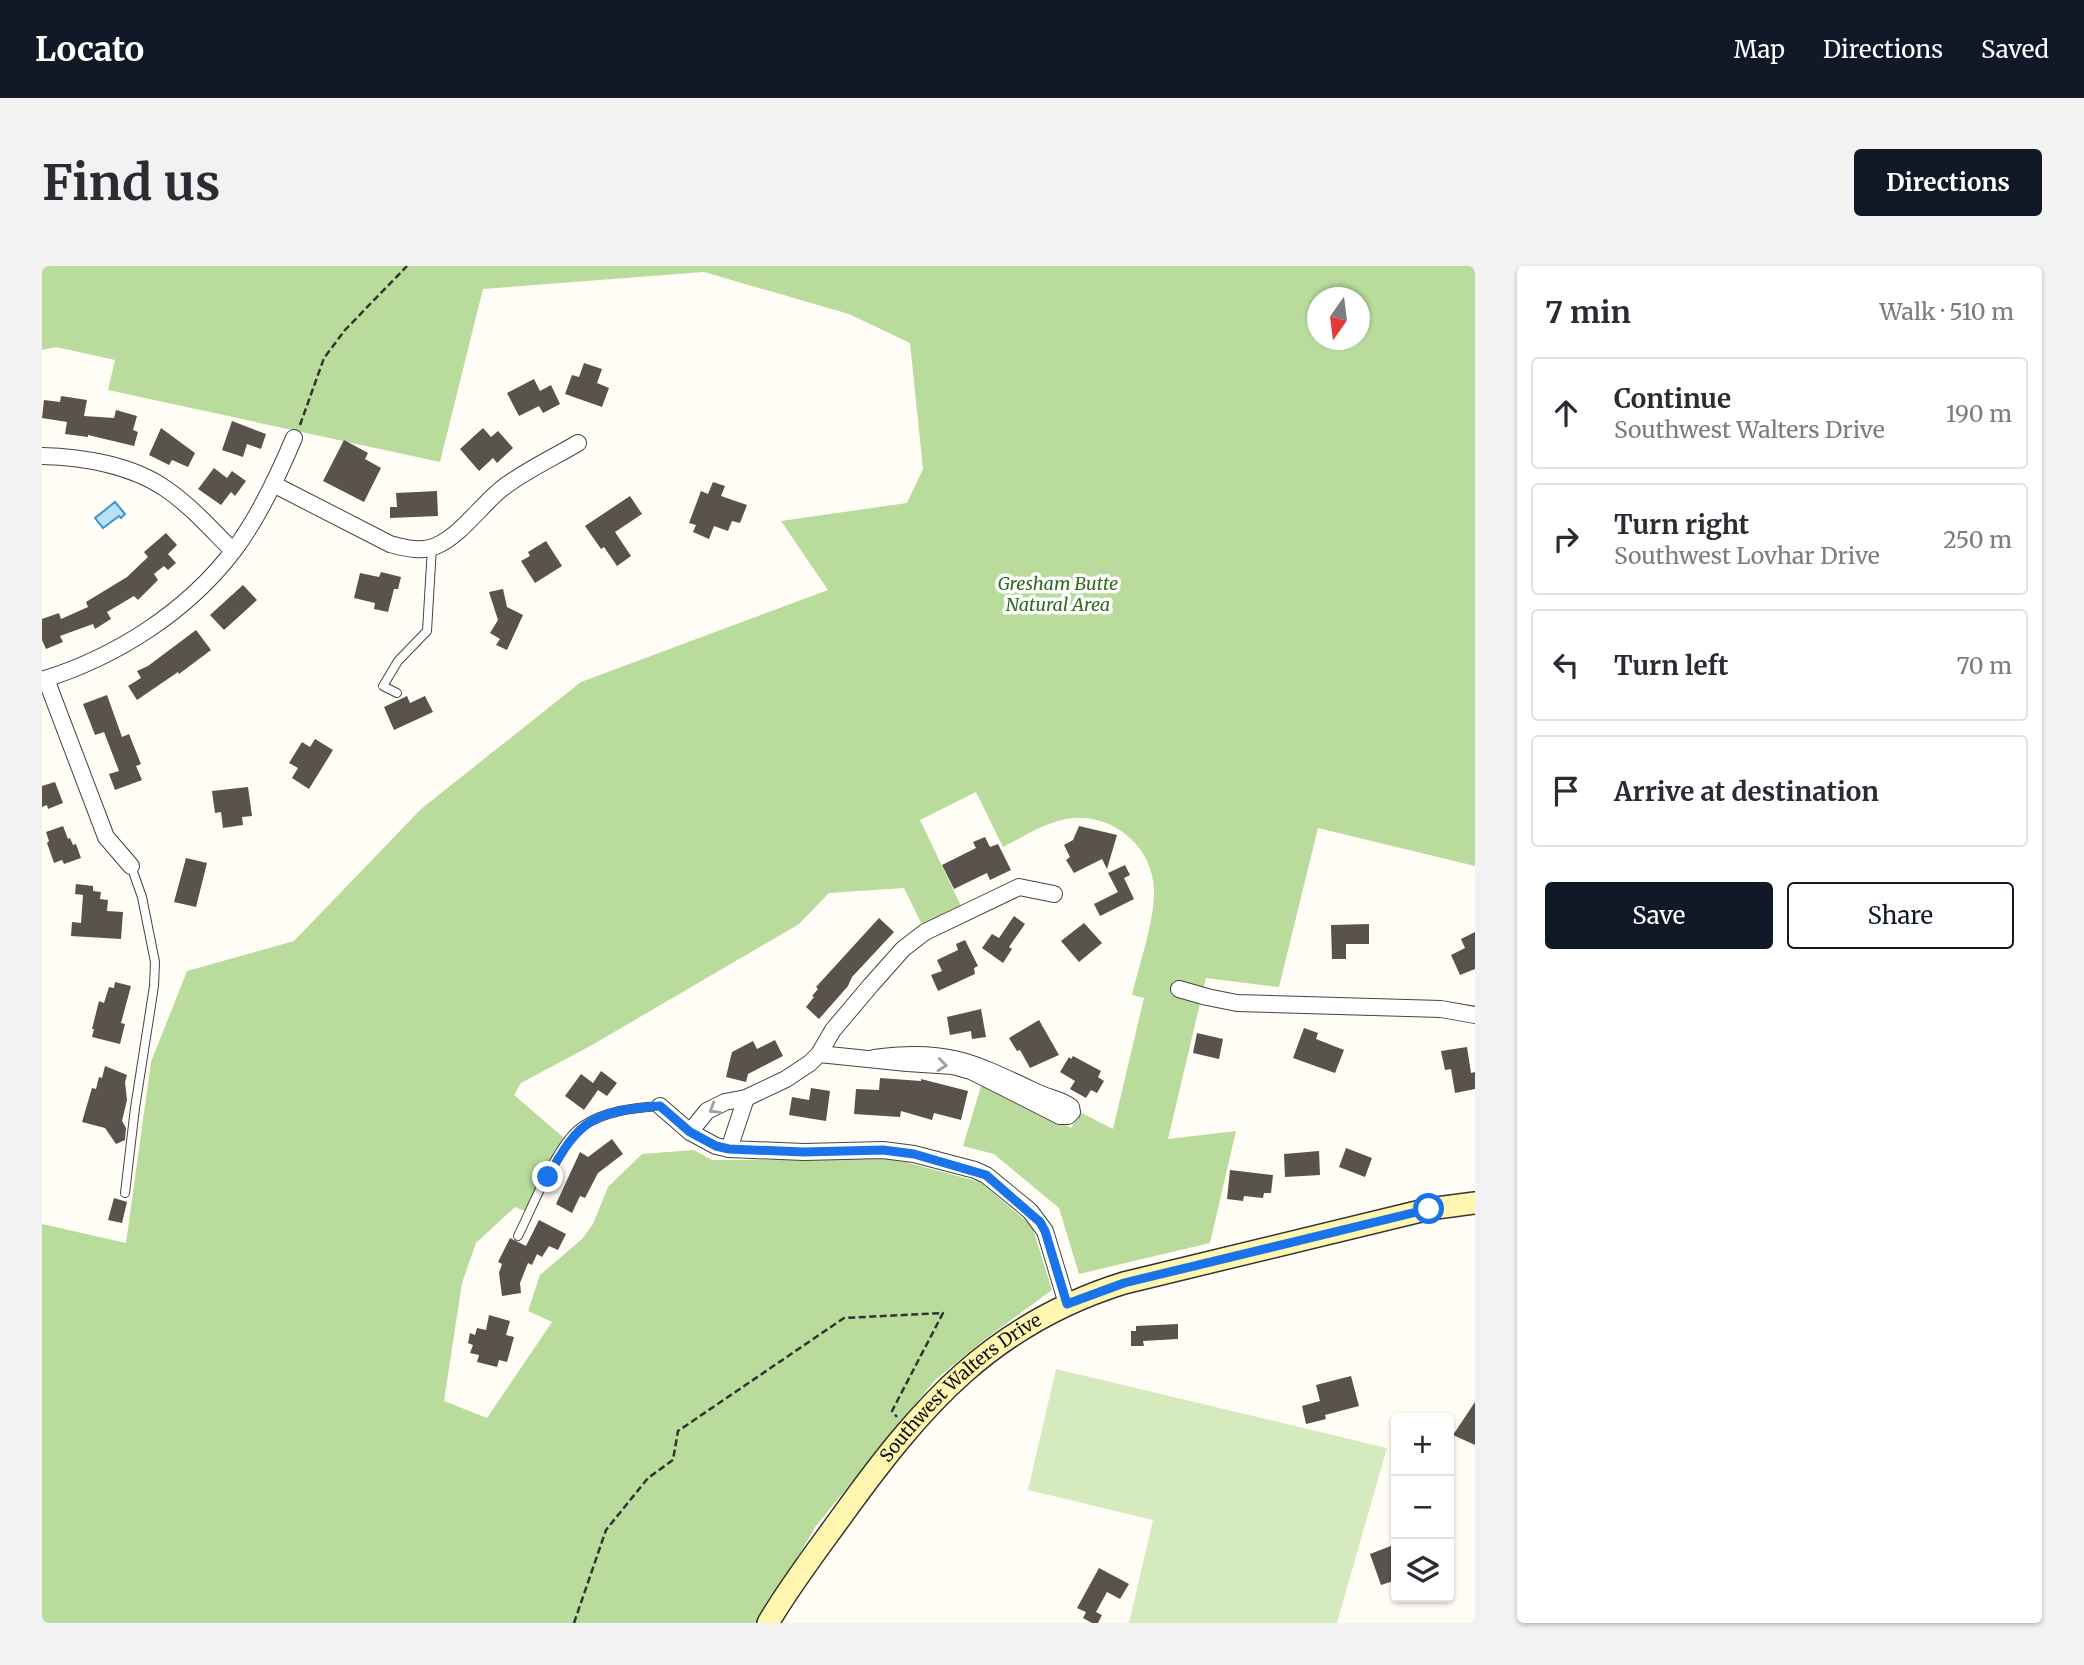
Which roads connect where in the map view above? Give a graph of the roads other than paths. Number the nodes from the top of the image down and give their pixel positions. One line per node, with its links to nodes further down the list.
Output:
1 (294, 438): 4 (street)
2 (578, 443): 5 (street)
3 (42, 456): 6 (street)
4 (273, 484): 5 (street); 6 (street)
5 (432, 547): 8 (lane)
6 (233, 551): 7 (street)
7 (44, 679): 9 (street)
8 (397, 693)
9 (131, 866): 19 (lane)
10 (1054, 894): 13 (street)
11 (1179, 989): 12 (street)
12 (1475, 1015)
13 (819, 1054): 14 (street); 15 (street)
14 (874, 1058): 14 (street, one-way to 14)
15 (746, 1098): 17 (street, one-way to 17); 18 (street)
16 (660, 1106): 17 (street); 21 (lane)
17 (690, 1132): 18 (street)
18 (729, 1149): 22 (street)
19 (125, 1193)
20 (1475, 1203): 22 (street, Southwest Walters Drive)
21 (518, 1236)
22 (1067, 1304): 23 (street, Southwest Walters Drive)
23 (768, 1623)

